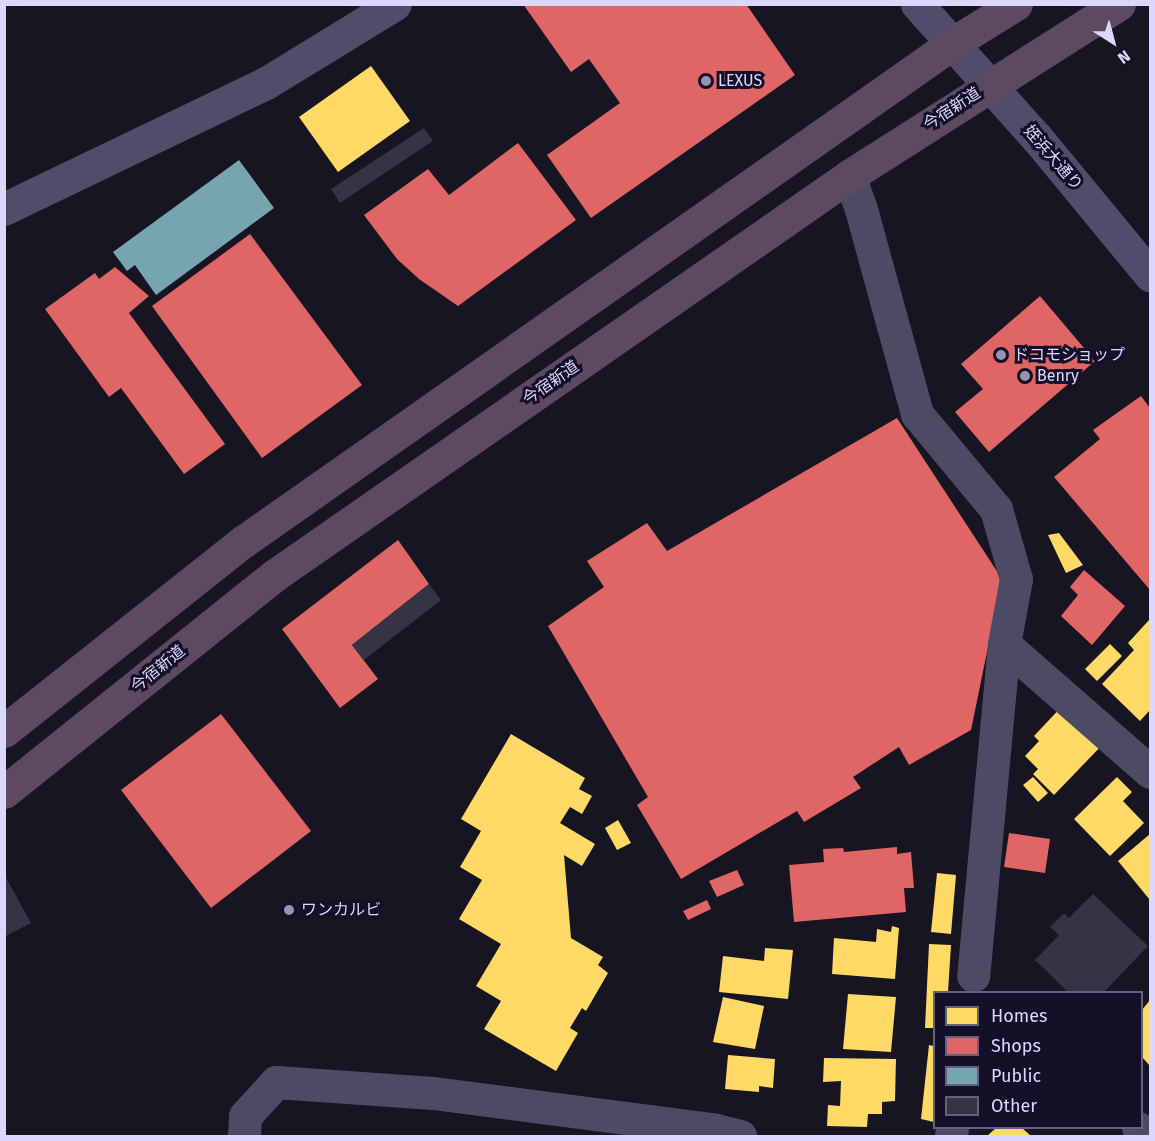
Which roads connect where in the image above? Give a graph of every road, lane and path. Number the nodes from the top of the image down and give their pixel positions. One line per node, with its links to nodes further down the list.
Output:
1 (394, 4): 8 (street)
2 (916, 4): 5 (street, 姪浜大通り)
3 (1016, 4): 5 (highway)
4 (1119, 4): 6 (highway, 今宿新道)
5 (953, 43): 6 (street, 姪浜大通り); 11 (highway)
6 (990, 84): 7 (highway, 今宿新道); 9 (street, 姪浜大通り)
7 (849, 176): 10 (street); 13 (highway, 今宿新道)
8 (4, 209)
9 (1150, 275)
10 (1004, 644): 12 (street); 14 (street)
11 (4, 731)
12 (1150, 772)
13 (4, 792)
14 (978, 987)
15 (244, 1137): 16 (street)
16 (740, 1137)

